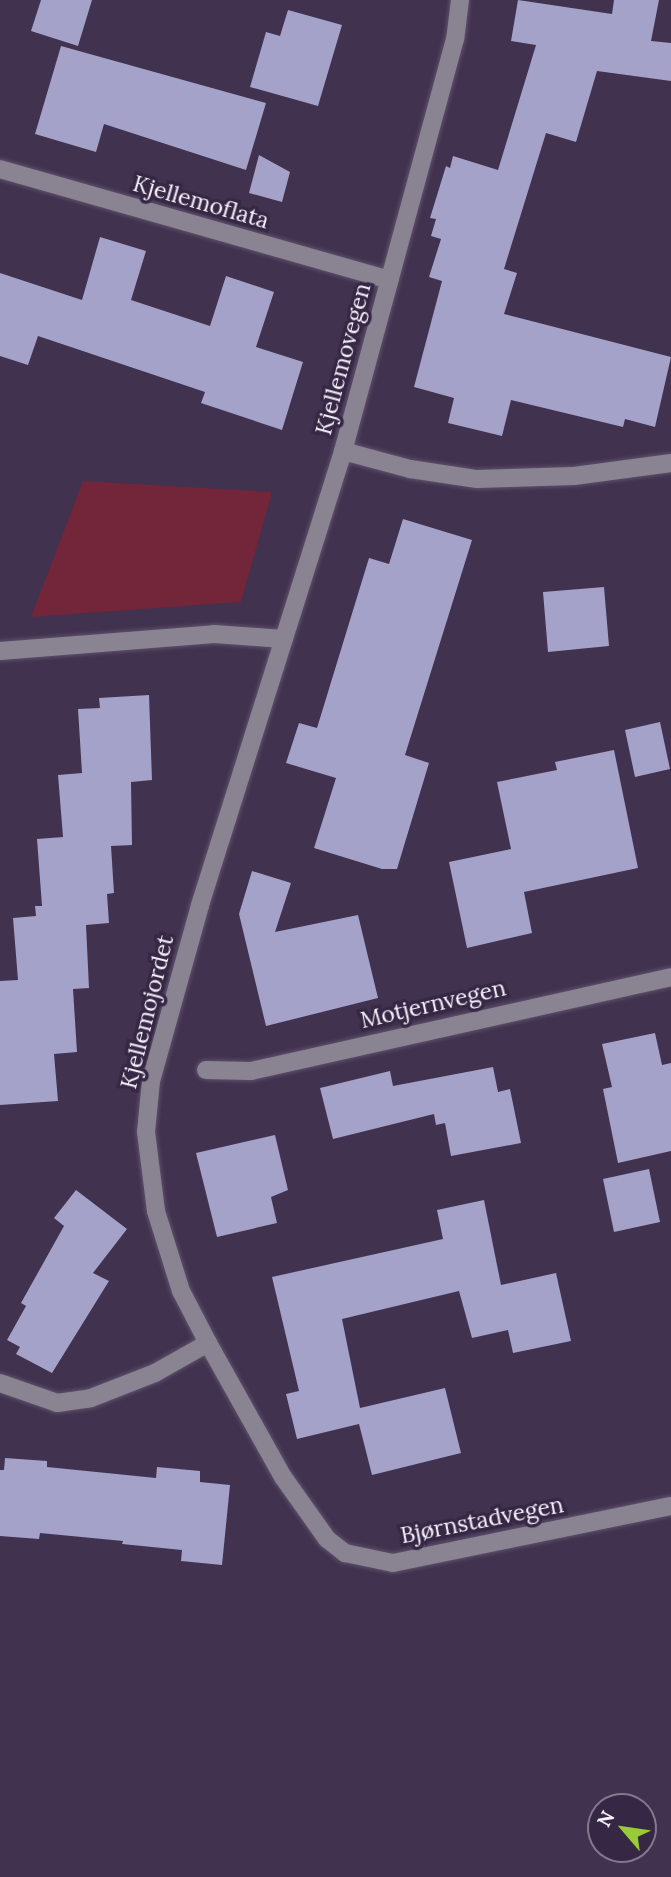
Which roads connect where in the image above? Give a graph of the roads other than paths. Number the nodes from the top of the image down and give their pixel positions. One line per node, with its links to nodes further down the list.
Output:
1 (460, 0): 3 (street, Kjellemovegen)
2 (0, 169): 3 (street, Kjellemoflata)
3 (390, 280): 4 (street, Kjellemovegen)
4 (343, 451): 5 (street, Kjellemovegen); 6 (street, Kjellemojordet)
5 (671, 463)
6 (284, 639): 7 (street); 10 (street, Kjellemojordet)
7 (0, 651)
8 (671, 977): 9 (street, Motjernvegen)
9 (206, 1070)
10 (208, 1343): 11 (street); 12 (street, Bjørnstadvegen)
11 (0, 1383)
12 (671, 1506)

